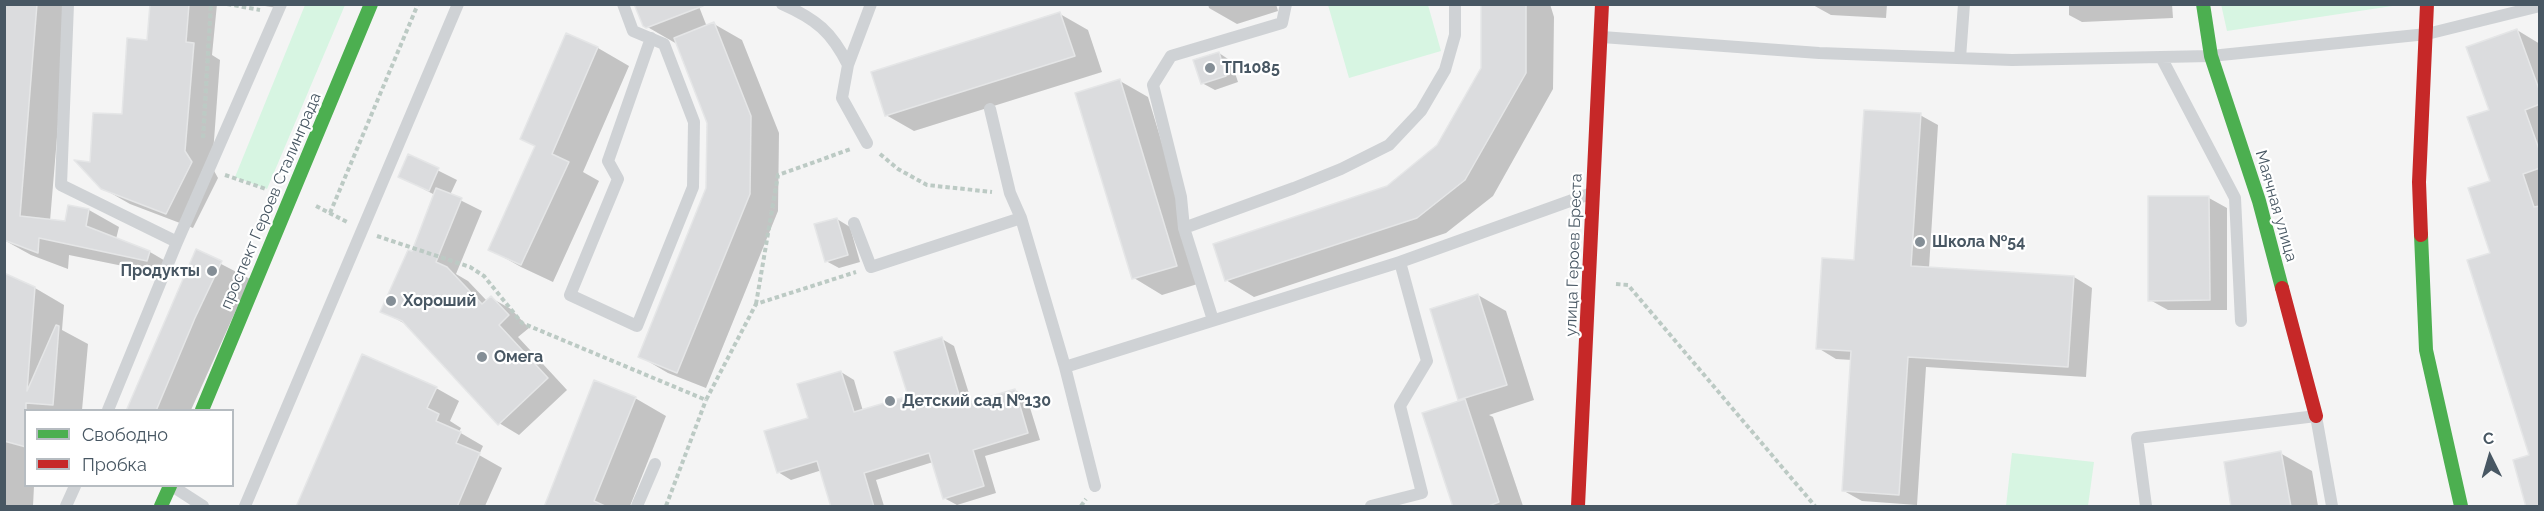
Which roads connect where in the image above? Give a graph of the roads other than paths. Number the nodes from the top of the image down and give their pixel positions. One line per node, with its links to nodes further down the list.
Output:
1 (68, 4): 29 (lane)
2 (281, 4): 29 (lane)
3 (371, 4): 35 (street, проспект Героев Сталинграда)
4 (458, 4): 45 (lane)
5 (623, 4): 18 (lane)
6 (783, 4): 22 (lane)
7 (871, 4): 22 (lane)
8 (1286, 4): 28 (lane)
9 (1455, 4): 28 (lane)
10 (1602, 4): 17 (street, улица Героев Бреста)
11 (1964, 4): 21 (lane)
12 (2203, 4): 19 (street, Маячная улица)
13 (2427, 4): 16 (street)
14 (2539, 8): 15 (lane)
15 (2505, 10): 16 (lane)
16 (2427, 34): 19 (lane); 51 (street)
17 (1600, 37): 21 (lane); 25 (street, улица Героев Бреста)
18 (651, 38): 18 (lane)
19 (2211, 56): 20 (lane); 36 (street, Маячная улица)
20 (2161, 57): 21 (lane); 32 (lane)
21 (1960, 58)
22 (848, 65): 24 (lane)
23 (990, 109): 26 (lane)
24 (867, 143)
25 (1592, 193): 30 (lane); 48 (street, улица Героев Бреста)
26 (1022, 218): 27 (lane); 33 (lane)
27 (854, 223)
28 (1184, 228): 31 (lane)
29 (177, 242): 34 (lane)
30 (1400, 262): 31 (lane); 47 (lane)
31 (1213, 320): 33 (lane)
32 (2241, 321)
33 (1065, 367): 38 (lane)
34 (109, 409)
35 (203, 409)
36 (2316, 416): 49 (lane); 50 (lane)
37 (656, 464): 46 (lane)
38 (1095, 486)
39 (75, 487): 42 (lane)
40 (171, 487): 43 (street)
41 (173, 487): 44 (lane)
42 (66, 507)
43 (161, 507)
44 (203, 507)
45 (245, 507)
46 (638, 507)
47 (1371, 507)
48 (1578, 507)
49 (2146, 507)
50 (2332, 507)
51 (2461, 507)

